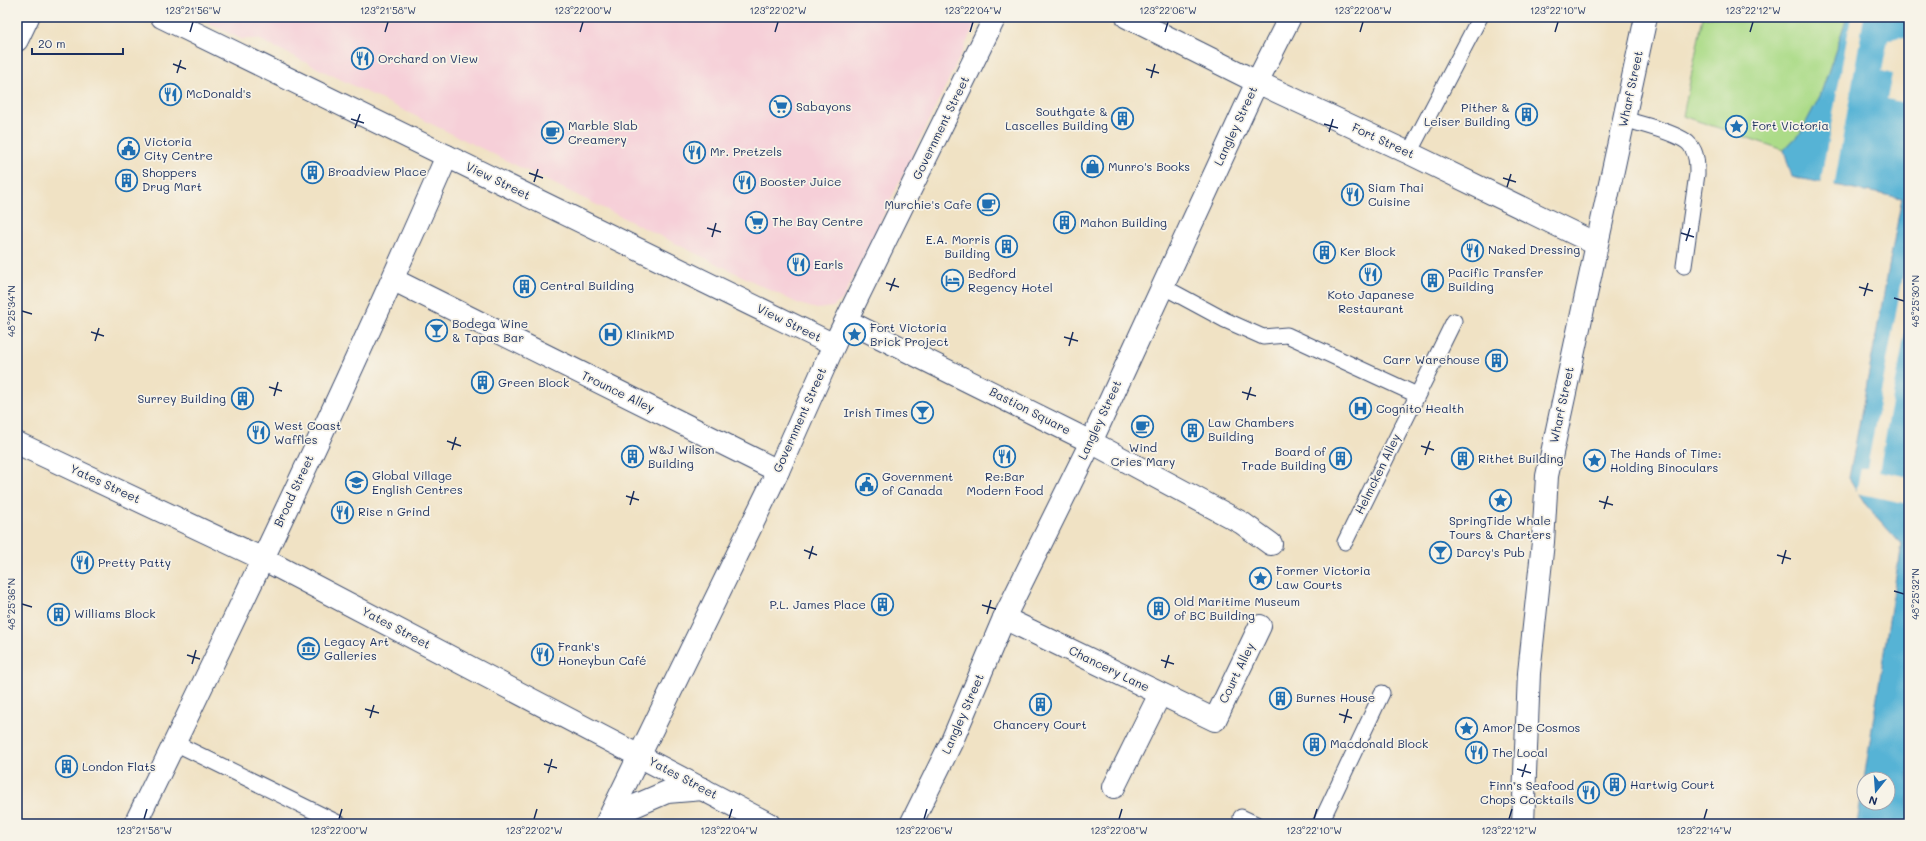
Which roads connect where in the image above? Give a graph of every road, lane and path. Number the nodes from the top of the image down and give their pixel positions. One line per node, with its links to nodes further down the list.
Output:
1 (28, 17): 8 (street)
2 (162, 17): 12 (street, View Street)
3 (995, 17): 17 (street, Government Street)
4 (1127, 17): 9 (street, Fort Street)
5 (1290, 17): 9 (street, Langley Street)
6 (1480, 17): 11 (lane)
7 (1646, 17): 10 (street, Wharf Street)
8 (17, 40)
9 (1257, 82): 11 (street, Fort Street); 16 (street, Langley Street)
10 (1624, 119): 13 (street, Wharf Street); 14 (lane)
11 (1409, 153): 13 (street, Fort Street)
12 (448, 156): 15 (street, Broad Street); 19 (street, View Street)
13 (1596, 244): 45 (street, Wharf Street)
14 (1684, 266)
15 (394, 280): 23 (street, Trounce Alley); 26 (street, Broad Street)
16 (1162, 286): 20 (lane); 21 (street, Langley Street)
17 (847, 320): 19 (street, Government Street); 21 (street, Bastion Square)
18 (1454, 320): 20 (lane, Helmcken Alley)
19 (834, 345): 23 (street, Government Street)
20 (1417, 395): 24 (lane, Helmcken Alley)
21 (1091, 442): 25 (street, Bastion Square); 27 (street, Langley Street)
22 (17, 443): 26 (street, Yates Street)
23 (778, 471): 33 (street, Government Street)
24 (1345, 542)
25 (1271, 544)
26 (263, 559): 32 (street, Broad Street); 33 (street, Yates Street)
27 (1004, 618): 30 (street, Chancery Lane); 42 (street, Langley Street)
28 (1260, 626): 31 (street, Court Alley)
29 (1382, 693): 44 (lane)
30 (1160, 694): 31 (street, Chancery Lane); 34 (street)
31 (1215, 720)
32 (175, 743): 37 (street, Broad Street); 38 (lane)
33 (640, 756): 35 (street, Yates Street); 39 (street, Government Street)
34 (1114, 787)
35 (703, 789): 40 (street); 41 (street, Yates Street)
36 (1241, 817): 43 (lane)
37 (135, 824)
38 (340, 824)
39 (606, 824)
40 (610, 824)
41 (769, 824)
42 (911, 824)
43 (1256, 824)
44 (1320, 824)
45 (1523, 824)

